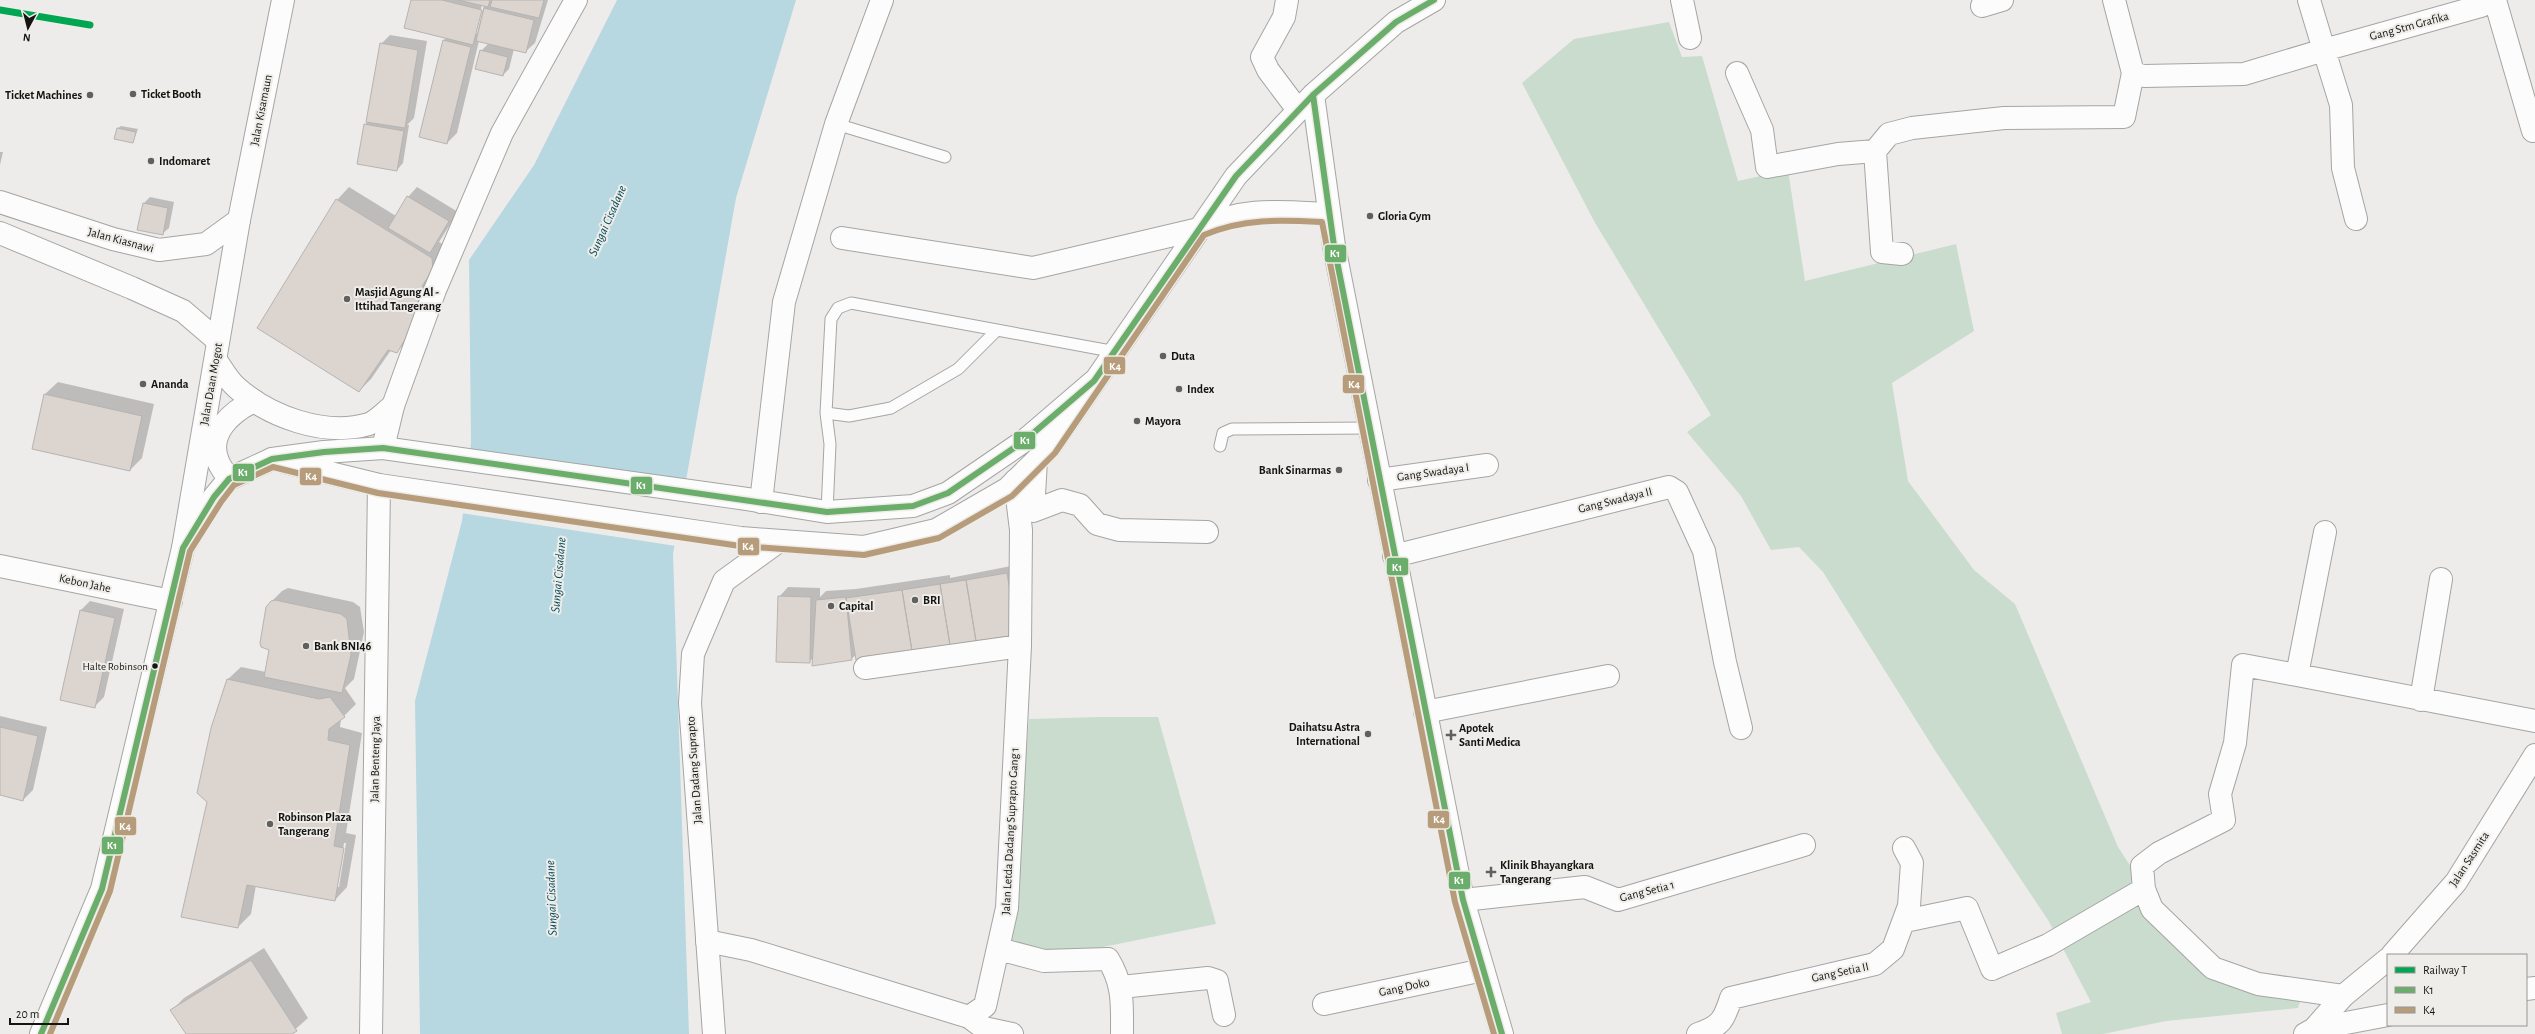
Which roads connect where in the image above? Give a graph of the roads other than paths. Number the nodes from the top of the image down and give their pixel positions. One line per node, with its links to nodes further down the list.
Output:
1 (284, 0): 24 (main road, Jalan Kisamaun)
2 (576, 0): 34 (main road)
3 (882, 0): 17 (main road)
4 (1288, 0): 16 (main road)
5 (1409, 0): 11 (main road)
6 (1434, 0): 11 (main road)
7 (1682, 0): 12 (main road)
8 (2114, 0): 15 (main road)
9 (2309, 0): 13 (main road)
10 (2494, 0): 13 (main road, Gang Stm Grafika); 18 (main road)
11 (1396, 22): 16 (main road)
12 (1690, 38)
13 (2324, 50): 15 (main road, Gang Stm Grafika); 23 (main road)
14 (1737, 73): 19 (main road)
15 (2133, 73): 19 (main road)
16 (1306, 102): 22 (main road); 25 (main road)
17 (836, 124): 20 (lane); 46 (main road)
18 (2533, 131)
19 (1875, 151): 28 (main road)
20 (945, 157)
21 (0, 202): 24 (main road, Jalan Kiasnawi)
22 (1329, 214): 25 (main road); 36 (main road)
23 (2356, 219)
24 (239, 220): 30 (main road, Jalan Daan Mogot)
25 (1200, 229): 27 (main road); 31 (main road)
26 (0, 233): 30 (main road)
27 (842, 238)
28 (1902, 254)
29 (997, 330): 31 (lane); 35 (lane); 35 (lane)
30 (217, 350): 33 (main road); 51 (main road, Jalan Daan Mogot)
31 (1116, 352): 32 (main road)
32 (1094, 381): 40 (main road); 47 (main road, Jalan Daan Mogot)
33 (254, 401): 34 (main road); 42 (main road)
34 (393, 406): 38 (main road)
35 (826, 413): 47 (lane)
36 (1369, 428): 37 (lane); 43 (main road)
37 (1220, 446)
38 (383, 448): 39 (main road, Jalan Daan Mogot); 46 (main road, Jalan Daan Mogot)
39 (272, 459): 42 (main road, Jalan Daan Mogot); 45 (main road)
40 (1036, 461): 44 (main road); 48 (main road)
41 (1487, 465): 43 (main road, Gang Swadaya I)
42 (229, 479): 51 (main road, Jalan Daan Mogot)
43 (1379, 480): 52 (main road)
44 (1015, 481): 50 (main road); 56 (main road, Jalan Letda Dadang Suprapto Gang 1)
45 (389, 486): 50 (main road); 82 (main road, Jalan Benteng Jaya)
46 (754, 500): 47 (main road, Jalan Daan Mogot)
47 (827, 512)
48 (1207, 532)
49 (2325, 532): 58 (main road)
50 (779, 541): 70 (main road, Jalan Dadang Suprapto)
51 (183, 548): 55 (main road, Jalan Daan Mogot)
52 (1394, 556): 61 (main road); 63 (main road, Gang Swadaya II)
53 (0, 566): 55 (main road, Kebon Jahe)
54 (2441, 579): 60 (main road)
55 (170, 601): 81 (main road, Jalan Daan Mogot)
56 (1020, 646): 57 (main road); 71 (main road, Jalan Letda Dadang Suprapto Gang 1)
57 (865, 668)
58 (2297, 675): 60 (main road); 67 (main road)
59 (1608, 676): 61 (main road)
60 (2421, 700): 62 (main road)
61 (1425, 712): 68 (main road)
62 (2535, 720)
63 (1741, 728)
64 (2535, 755): 72 (main road, Jalan Sasmita)
65 (1804, 845): 68 (main road, Gang Setia 1)
66 (1904, 848): 69 (main road, Gang Setia II)
67 (2144, 889): 69 (main road); 80 (main road)
68 (1463, 900): 74 (main road)
69 (1905, 921): 87 (main road, Gang Setia II)
70 (707, 941): 79 (main road); 83 (main road, Jalan Dadang Suprapto)
71 (999, 949): 75 (main road); 79 (main road, Jalan Letda Dadang Suprapto Gang 1)
72 (2393, 954)
73 (2387, 960): 80 (main road)
74 (1483, 970): 76 (main road, Gang Doko); 86 (main road)
75 (1121, 987): 77 (main road); 85 (main road)
76 (1324, 1004)
77 (1224, 1015)
78 (2387, 1015): 80 (main road)
79 (969, 1017): 84 (main road)
80 (2320, 1021)
81 (41, 1034)
82 (371, 1034)
83 (714, 1034)
84 (1012, 1034)
85 (1122, 1034)
86 (1502, 1034)
87 (1698, 1034)

